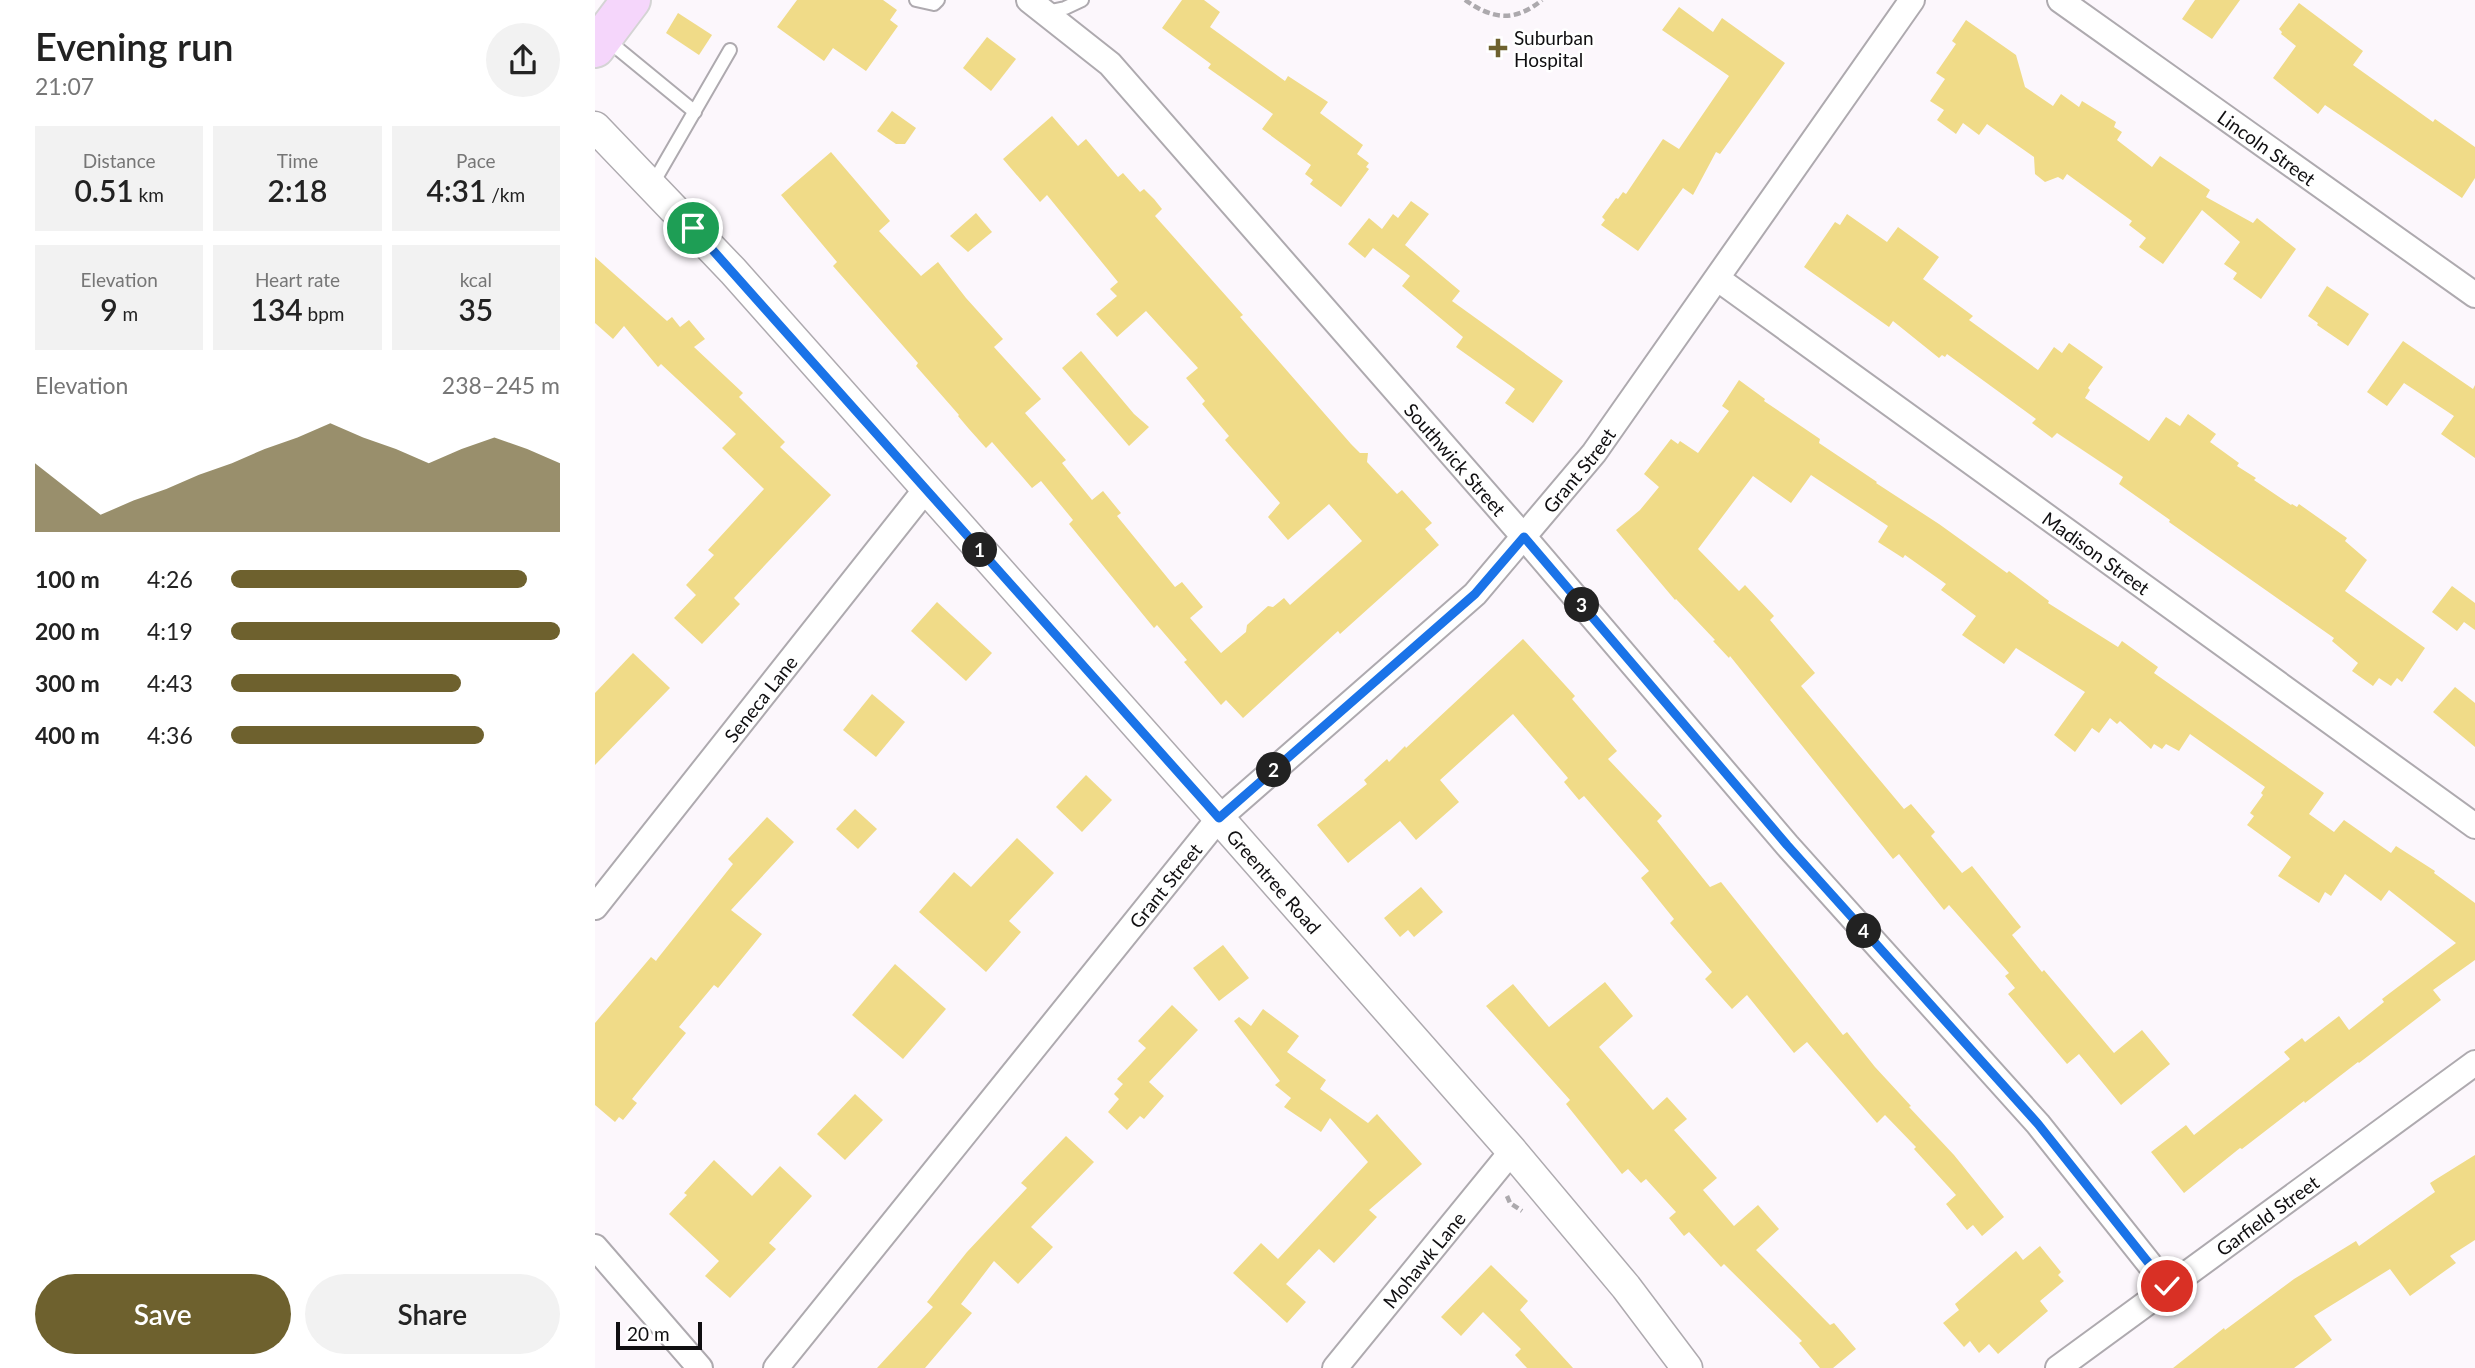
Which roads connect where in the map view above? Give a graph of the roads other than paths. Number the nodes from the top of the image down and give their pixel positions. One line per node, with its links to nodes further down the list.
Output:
1 (631, 0): 8 (main road)
2 (916, 0): 3 (lane)
3 (938, 0)
4 (1082, 0): 7 (lane)
5 (1912, 0): 13 (street, Grant Street)
6 (2060, 0): 14 (street, Lincoln Street)
7 (1038, 6): 16 (street, Southwick Street)
8 (599, 43): 10 (lane)
9 (730, 50): 10 (lane)
10 (695, 112): 12 (lane)
11 (595, 127): 12 (street, Greentree Road)
12 (652, 185): 15 (street, Greentree Road)
13 (1718, 279): 16 (street, Grant Street); 18 (street, Madison Street)
14 (2475, 295)
15 (926, 489): 17 (street, Greentree Road); 19 (street, Seneca Lane)
16 (1524, 537): 17 (street, Grant Street); 23 (street, Southwick Street)
17 (1219, 818): 21 (street, Greentree Road); 25 (street, Grant Street)
18 (2475, 826)
19 (595, 907)
20 (2475, 1063): 23 (street, Garfield Street)
21 (1512, 1151): 26 (street, Mohawk Lane); 27 (street, Greentree Road)
22 (595, 1247): 24 (street)
23 (2167, 1286): 28 (street, Garfield Street)
24 (699, 1368)
25 (776, 1368)
26 (1335, 1368)
27 (1687, 1368)
28 (2058, 1368)

